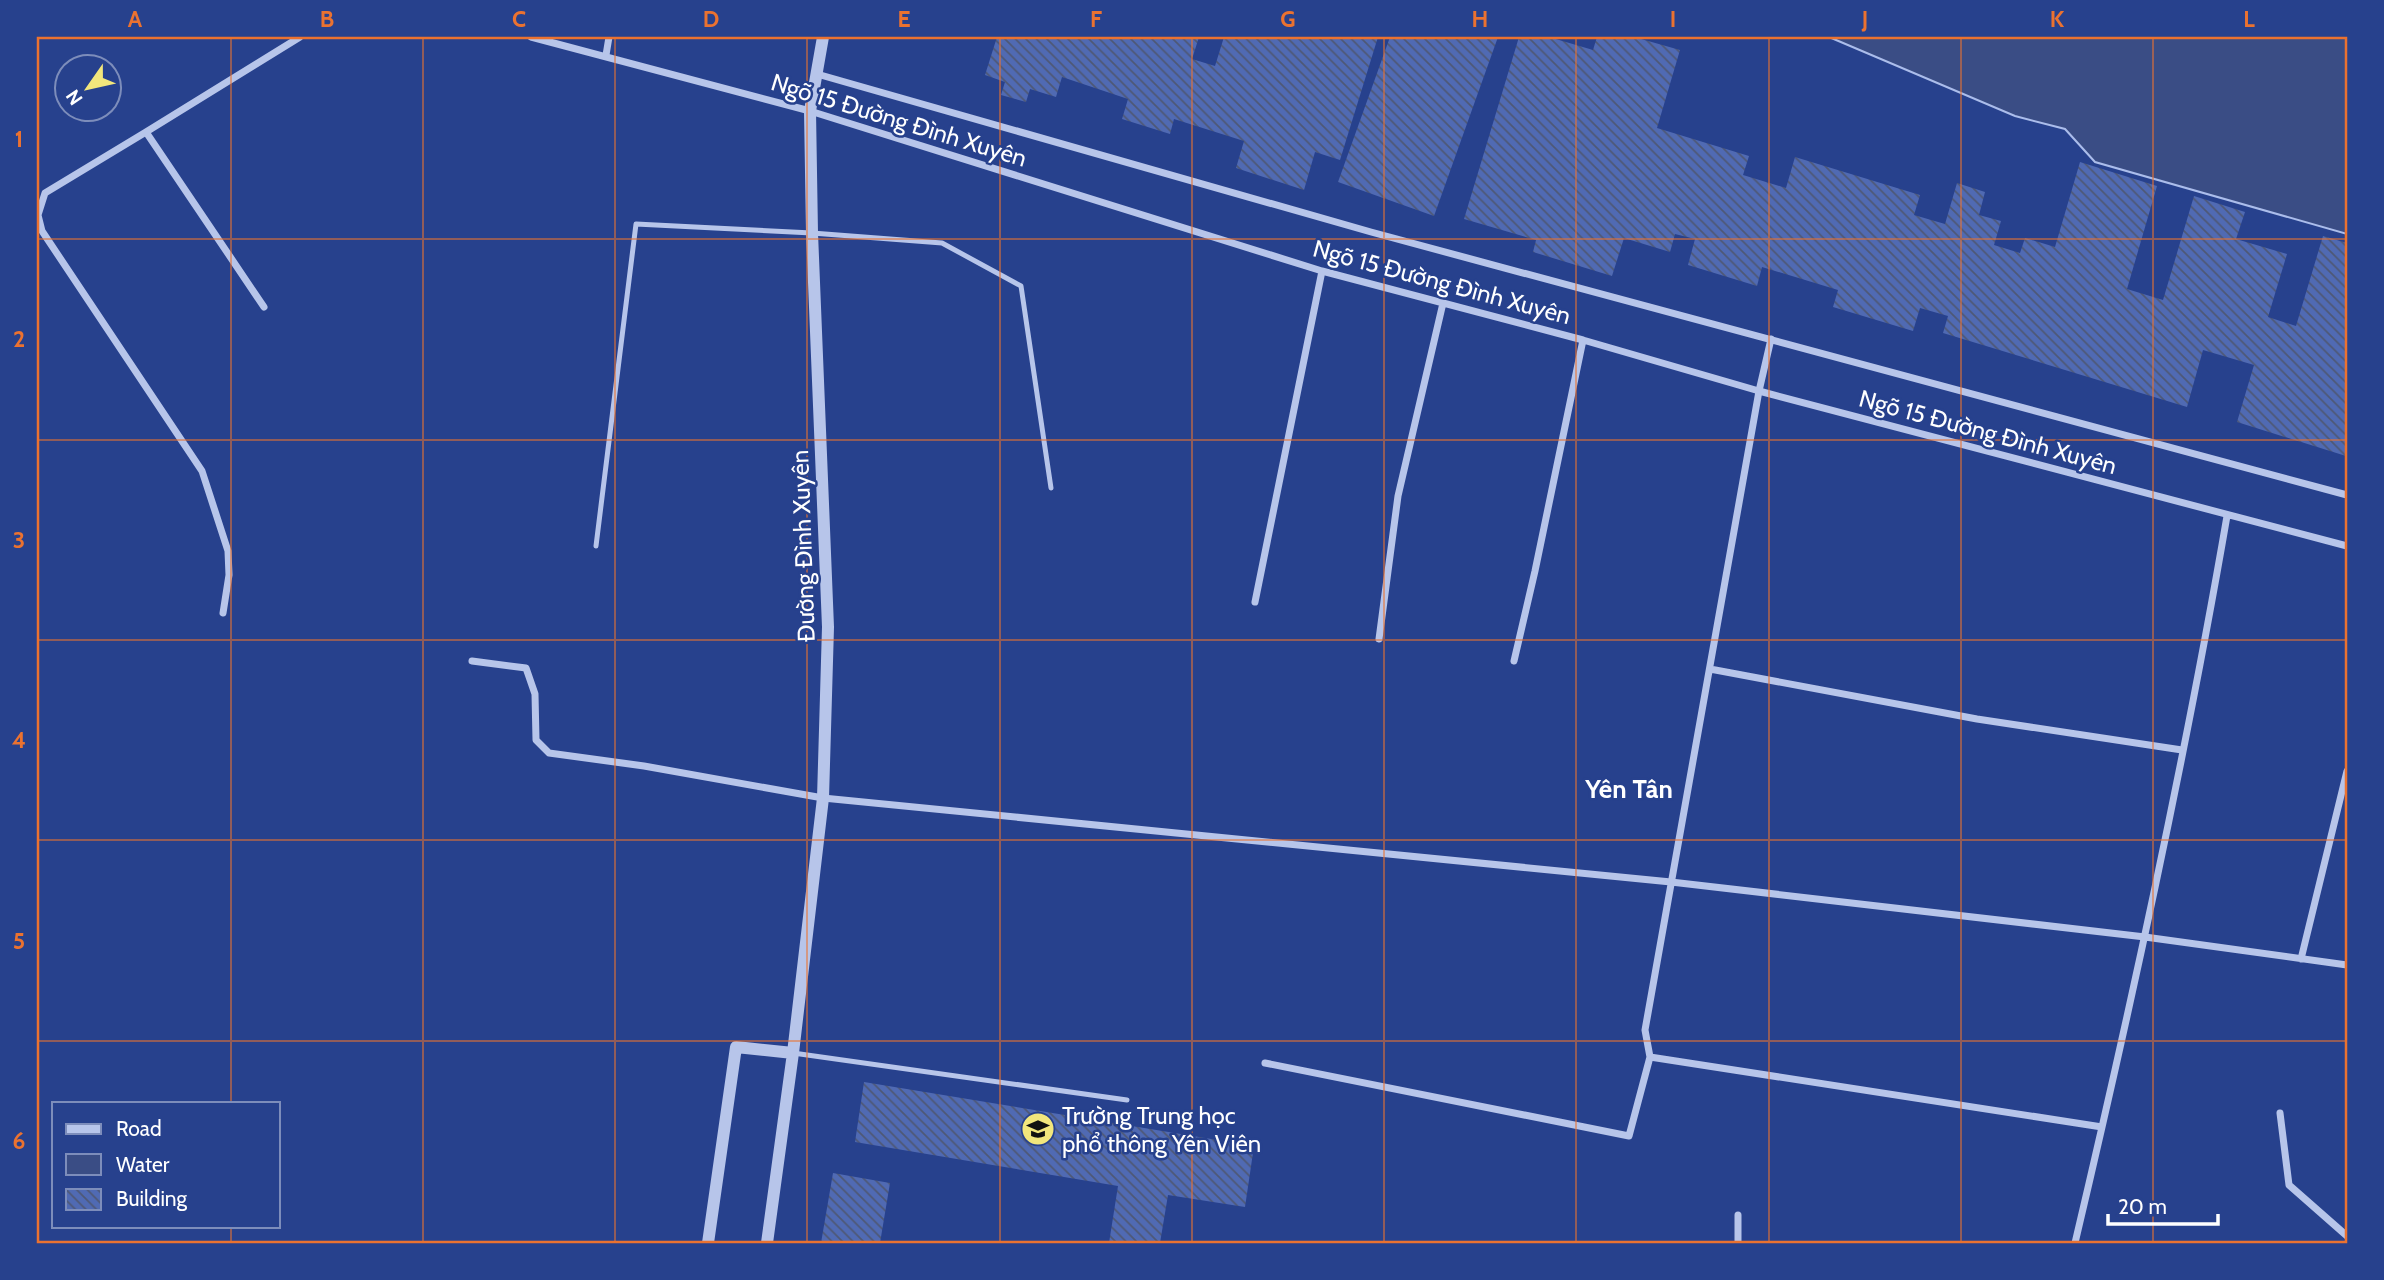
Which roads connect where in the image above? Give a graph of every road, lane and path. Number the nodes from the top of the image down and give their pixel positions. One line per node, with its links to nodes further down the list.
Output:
1 (300, 37): 8 (street)
2 (531, 37): 5 (street, Ngõ 15 Đường Đình Xuyên)
3 (609, 37): 5 (street)
4 (823, 37): 6 (street, Đường Đình Xuyên)
5 (606, 55): 7 (street, Ngõ 15 Đường Đình Xuyên)
6 (817, 74): 7 (street, Đường Đình Xuyên); 14 (street, Ngõ 15 Đường Đình Xuyên)
7 (810, 111): 9 (street, Đường Đình Xuyên); 10 (street, Ngõ 15 Đường Đình Xuyên)
8 (146, 132): 12 (street); 22 (street)
9 (812, 233): 16 (lane); 19 (lane); 29 (street, Đường Đình Xuyên)
10 (1322, 271): 11 (street, Ngõ 15 Đường Đình Xuyên); 21 (street)
11 (1443, 303): 13 (street, Ngõ 15 Đường Đình Xuyên); 23 (street)
12 (264, 307)
13 (1583, 340): 15 (street, Ngõ 15 Đường Đình Xuyên); 25 (street)
14 (1772, 340): 15 (street); 17 (street, Ngõ 15 Đường Đình Xuyên)
15 (1759, 391): 18 (street, Ngõ 15 Đường Đình Xuyên); 26 (street)
16 (1051, 488)
17 (2347, 495)
18 (2227, 516): 20 (street, Ngõ 15 Đường Đình Xuyên); 27 (street)
19 (596, 546)
20 (2347, 546)
21 (1255, 602)
22 (223, 612)
23 (1379, 639)
24 (472, 661): 29 (street)
25 (1514, 662)
26 (1710, 669): 27 (street); 30 (street)
27 (2182, 750): 31 (street)
28 (2347, 771): 32 (street)
29 (823, 798): 30 (street); 34 (street, Đường Đình Xuyên)
30 (1671, 882): 31 (street); 35 (street)
31 (2145, 937): 32 (street); 39 (street)
32 (2301, 959): 33 (street)
33 (2347, 965)
34 (793, 1053): 37 (lane); 42 (street); 43 (street, Đường Đình Xuyên)
35 (1650, 1057): 36 (street); 39 (street)
36 (1265, 1063)
37 (1127, 1100)
38 (2280, 1113): 41 (street)
39 (2102, 1128): 45 (street)
40 (1738, 1215): 44 (street)
41 (2347, 1236)
42 (708, 1243)
43 (767, 1243)
44 (1738, 1243)
45 (2075, 1243)

